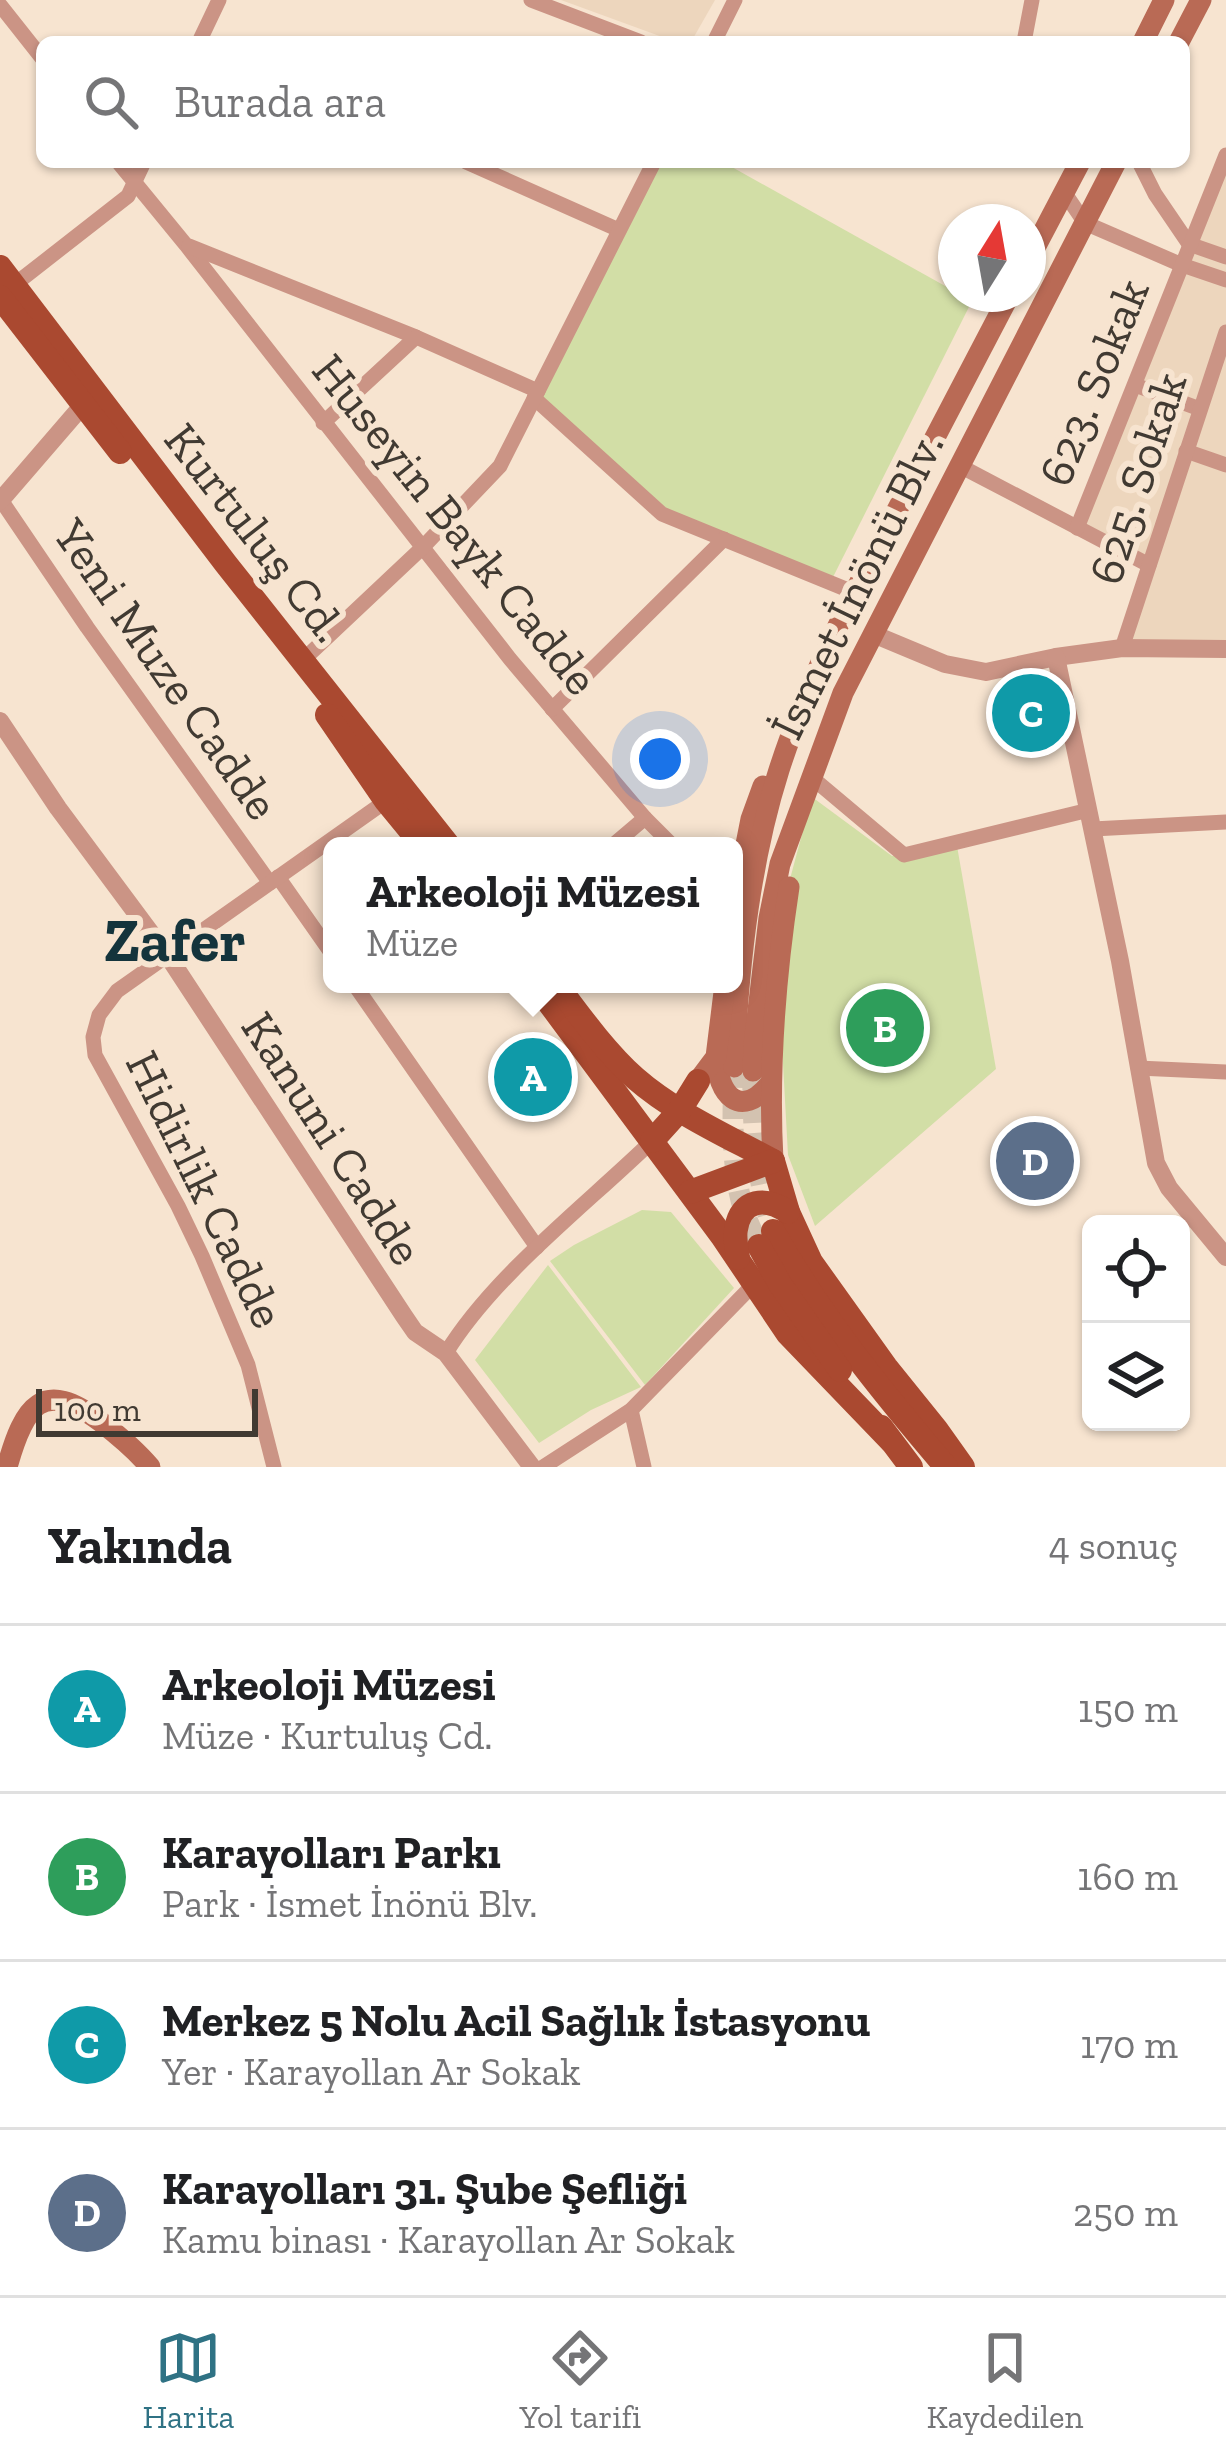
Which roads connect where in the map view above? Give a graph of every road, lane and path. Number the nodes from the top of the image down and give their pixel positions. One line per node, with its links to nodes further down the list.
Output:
1 (218, 0): 8 (street)
2 (531, 0): 9 (street)
3 (735, 0): 10 (street)
4 (1032, 0): 11 (street)
5 (1165, 0): 12 (main road)
6 (1201, 0): 13 (main road)
7 (0, 5): 14 (street)
8 (203, 36)
9 (625, 36)
10 (717, 36)
11 (1025, 36)
12 (1145, 36)
13 (1182, 36)
14 (36, 50)
15 (1226, 154): 28 (street, 623. Sokak)
16 (122, 168): 23 (street, Huseyin Bayk Cadde)
17 (141, 168): 23 (street)
18 (480, 168): 27 (street)
19 (651, 168): 27 (street)
20 (1077, 168): 24 (main road)
21 (1113, 168): 25 (main road, İsmet İnönü Blv.)
22 (1142, 168): 28 (street)
23 (134, 184): 29 (street, Huseyin Bayk Cadde); 33 (street)
24 (1064, 192): 25 (street); 26 (main road)
25 (1084, 223): 31 (street); 44 (main road, İsmet İnönü Blv.)
26 (1046, 226)
27 (619, 230): 38 (street)
28 (1189, 244): 30 (street); 31 (street, 623. Sokak)
29 (186, 245): 36 (street); 41 (street, Huseyin Bayk Cadde)
30 (1226, 257)
31 (1182, 266): 32 (street); 37 (street, 623. Sokak)
32 (1226, 280)
33 (5, 283): 39 (main road, Kurtuluş Cd.); 55 (main road, Kurtuluş Cd.)
34 (1001, 312): 50 (main road, İsmet İnönü Blv.)
35 (1226, 332): 40 (street, 625. Sokak)
36 (416, 337): 38 (street); 41 (street)
37 (1135, 385): 40 (street); 46 (street, 623. Sokak)
38 (536, 395): 47 (street); 48 (street)
39 (82, 406): 45 (street); 60 (main road, Kurtuluş Cd.)
40 (1201, 409): 42 (street, 625. Sokak)
41 (323, 423): 48 (street, Huseyin Bayk Cadde)
42 (1186, 452): 43 (street); 49 (street, 625. Sokak)
43 (1226, 465)
44 (960, 466): 46 (street); 51 (main road, İsmet İnönü Blv.)
45 (1, 501): 71 (street, Yeni Muze Cadde)
46 (1077, 528): 49 (street)
47 (724, 539): 50 (street); 57 (street)
48 (423, 547): 55 (street); 57 (street, Huseyin Bayk Cadde)
49 (1149, 565): 52 (street, 625. Sokak)
50 (854, 592): 56 (main road, İsmet İnönü Blv.)
51 (873, 634): 54 (street); 59 (main road, İsmet İnönü Blv.)
52 (1122, 648): 53 (street); 54 (street)
53 (1226, 649)
54 (1056, 657): 62 (street)
55 (303, 660): 66 (main road, Kurtuluş Cd.)
56 (814, 677): 70 (main road); 74 (main road, İsmet İnönü Blv.)
57 (552, 709): 61 (street, Huseyin Bayk Cadde)
58 (0, 721): 73 (street, Kanuni Cadde)
59 (810, 776): 62 (street); 81 (main road, İsmet İnönü Blv.)
60 (386, 801): 64 (street, Hidirlik Cadde); 65 (main road, Kurtuluş Cd.)
61 (645, 818): 67 (street); 68 (street, Huseyin Bayk Cadde)
62 (1091, 819): 63 (street); 80 (street)
63 (1226, 822)
64 (335, 837)
65 (416, 837)
66 (442, 837)
67 (623, 837)
68 (664, 837)
69 (323, 845): 71 (street, Hidirlik Cadde)
70 (743, 860)
71 (274, 880): 72 (street, Yeni Muze Cadde); 73 (street, Hidirlik Cadde)
72 (323, 943)
73 (168, 956): 93 (street, Kanuni Cadde); 99 (street, Hidirlik Cadde)
74 (743, 963)
75 (360, 993): 90 (street)
76 (542, 993): 86 (main road)
77 (563, 993): 83 (main road)
78 (727, 993): 81 (main road)
79 (740, 993): 81 (main road, İsmet İnönü Blv.)
80 (1138, 1068): 82 (street); 91 (street)
81 (743, 1070): 84 (main road); 87 (main road)
82 (1226, 1072)
83 (635, 1078): 84 (main road); 85 (main road)
84 (698, 1081): 85 (main road)
85 (680, 1110): 86 (main road); 87 (main road)
86 (652, 1142): 88 (main road); 90 (street)
87 (773, 1162): 88 (main road); 89 (main road)
88 (690, 1192): 89 (main road)
89 (765, 1238): 92 (main road); 95 (main road); 96 (main road)
90 (537, 1247): 93 (street)
91 (1226, 1257)
92 (754, 1284): 94 (street); 95 (main road)
93 (446, 1353): 100 (street, Kanuni Cadde)
94 (631, 1410): 101 (street); 102 (street)
95 (891, 1441): 103 (main road)
96 (947, 1456): 104 (main road); 105 (main road)
97 (147, 1463): 98 (main road)
98 (7, 1467)
99 (274, 1467)
100 (532, 1467)
101 (543, 1467)
102 (644, 1467)
103 (911, 1467)
104 (963, 1467)
105 (975, 1467)

